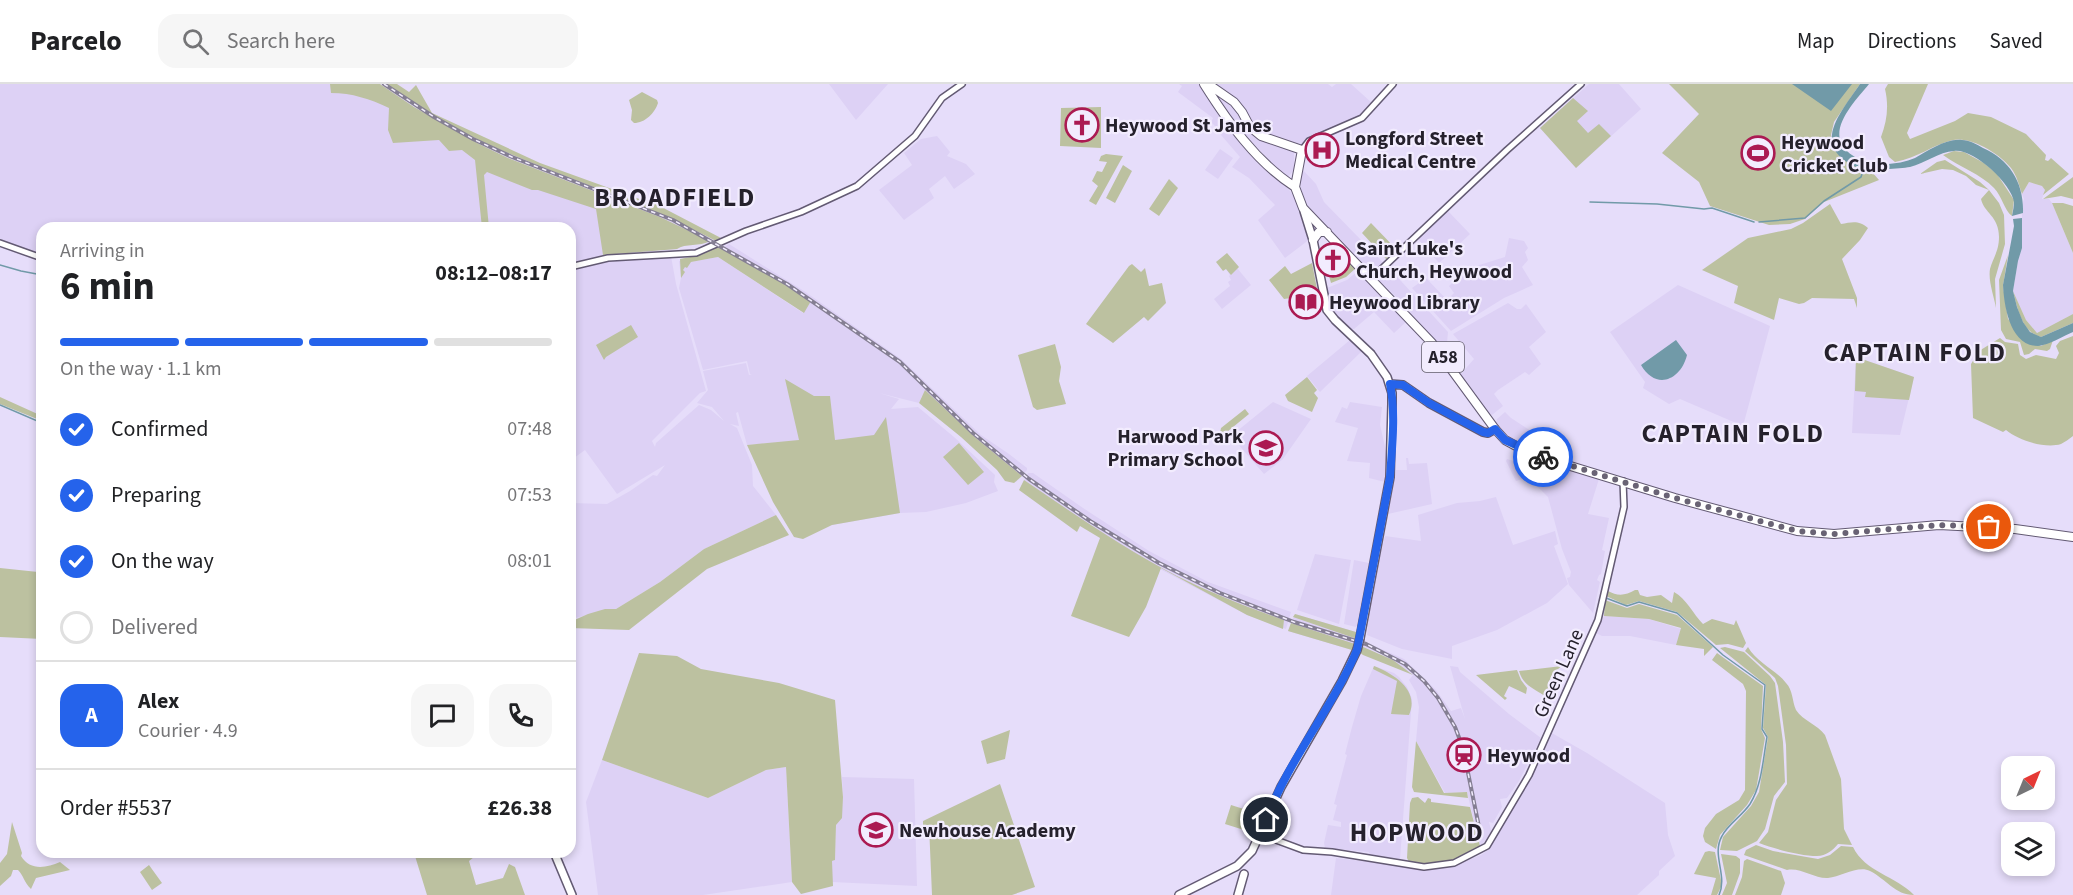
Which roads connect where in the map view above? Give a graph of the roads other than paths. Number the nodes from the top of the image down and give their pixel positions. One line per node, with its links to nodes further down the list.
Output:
1 (962, 84): 14 (street)
2 (1206, 84): 5 (highway)
3 (1393, 84): 6 (street)
4 (1581, 84): 15 (street)
5 (1215, 94): 6 (highway); 7 (highway)
6 (1302, 150): 7 (highway)
7 (1294, 187): 8 (highway)
8 (1303, 208): 9 (main road); 10 (highway, A58)
9 (1309, 223): 10 (highway); 11 (main road)
10 (1327, 232): 11 (highway); 15 (highway, A58)
11 (1313, 240): 16 (main road)
12 (0, 243): 13 (street)
13 (36, 256)
14 (576, 266)
15 (1372, 278): 17 (highway, A58)
16 (1390, 384): 17 (main road); 20 (main road, bridge)
17 (1495, 429): 18 (highway, A58)
18 (1623, 481): 19 (highway, A58); 20 (street, Green Lane)
19 (2073, 537)
20 (1260, 834): 24 (main road)
21 (557, 858): 23 (main road)
22 (1244, 874): 25 (main road)
23 (572, 895)
24 (1179, 895)
25 (1238, 895)

